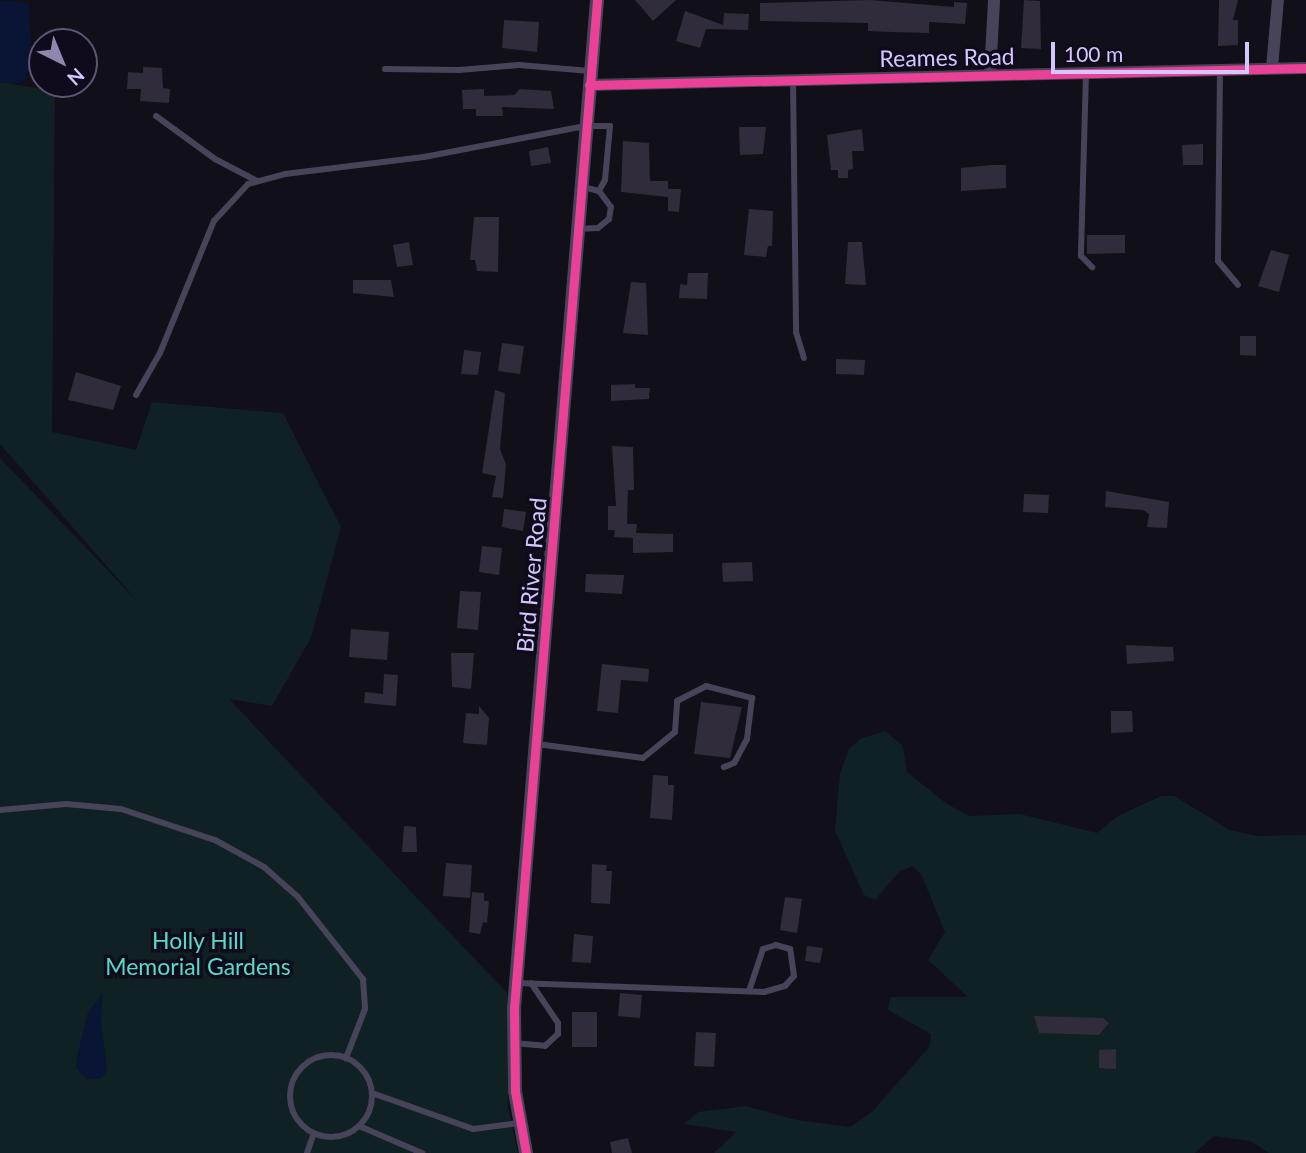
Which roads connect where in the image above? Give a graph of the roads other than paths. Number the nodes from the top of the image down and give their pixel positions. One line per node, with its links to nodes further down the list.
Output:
1 (597, 0): 10 (street, Bird River Road)
2 (994, 0): 9 (street)
3 (1278, 0): 4 (street)
4 (1272, 68): 5 (street, Reames Road); 7 (street, Reames Road)
5 (1306, 68)
6 (385, 69): 10 (lane)
7 (1220, 69): 8 (street, Reames Road); 19 (lane)
8 (1086, 73): 9 (street, Reames Road); 18 (lane)
9 (990, 75): 11 (street, Reames Road)
10 (590, 78): 11 (street, Reames Road); 13 (street, Bird River Road)
11 (793, 80): 20 (lane)
12 (156, 116): 14 (lane)
13 (585, 126): 14 (lane); 15 (street, Bird River Road); 16 (lane)
14 (257, 181): 21 (lane)
15 (580, 187): 16 (lane); 17 (street, Bird River Road)
16 (598, 191): 17 (lane)
17 (576, 229): 22 (street, Bird River Road)
18 (1092, 267)
19 (1238, 285)
20 (804, 358)
21 (136, 395)
22 (535, 743): 23 (lane); 25 (street, Bird River Road)
23 (724, 767)
24 (0, 810): 29 (lane)
25 (516, 983): 26 (lane); 28 (street, Bird River Road)
26 (531, 983): 27 (lane); 28 (lane)
27 (749, 991): 27 (lane)
28 (513, 1044): 31 (street, Bird River Road)
29 (346, 1058): 30 (lane); 33 (lane)
30 (372, 1093): 31 (lane); 32 (lane)
31 (520, 1123): 36 (street, Bird River Road)
32 (359, 1126): 33 (lane); 35 (lane)
33 (314, 1133): 34 (lane)
34 (307, 1153)
35 (422, 1153)
36 (526, 1153)

